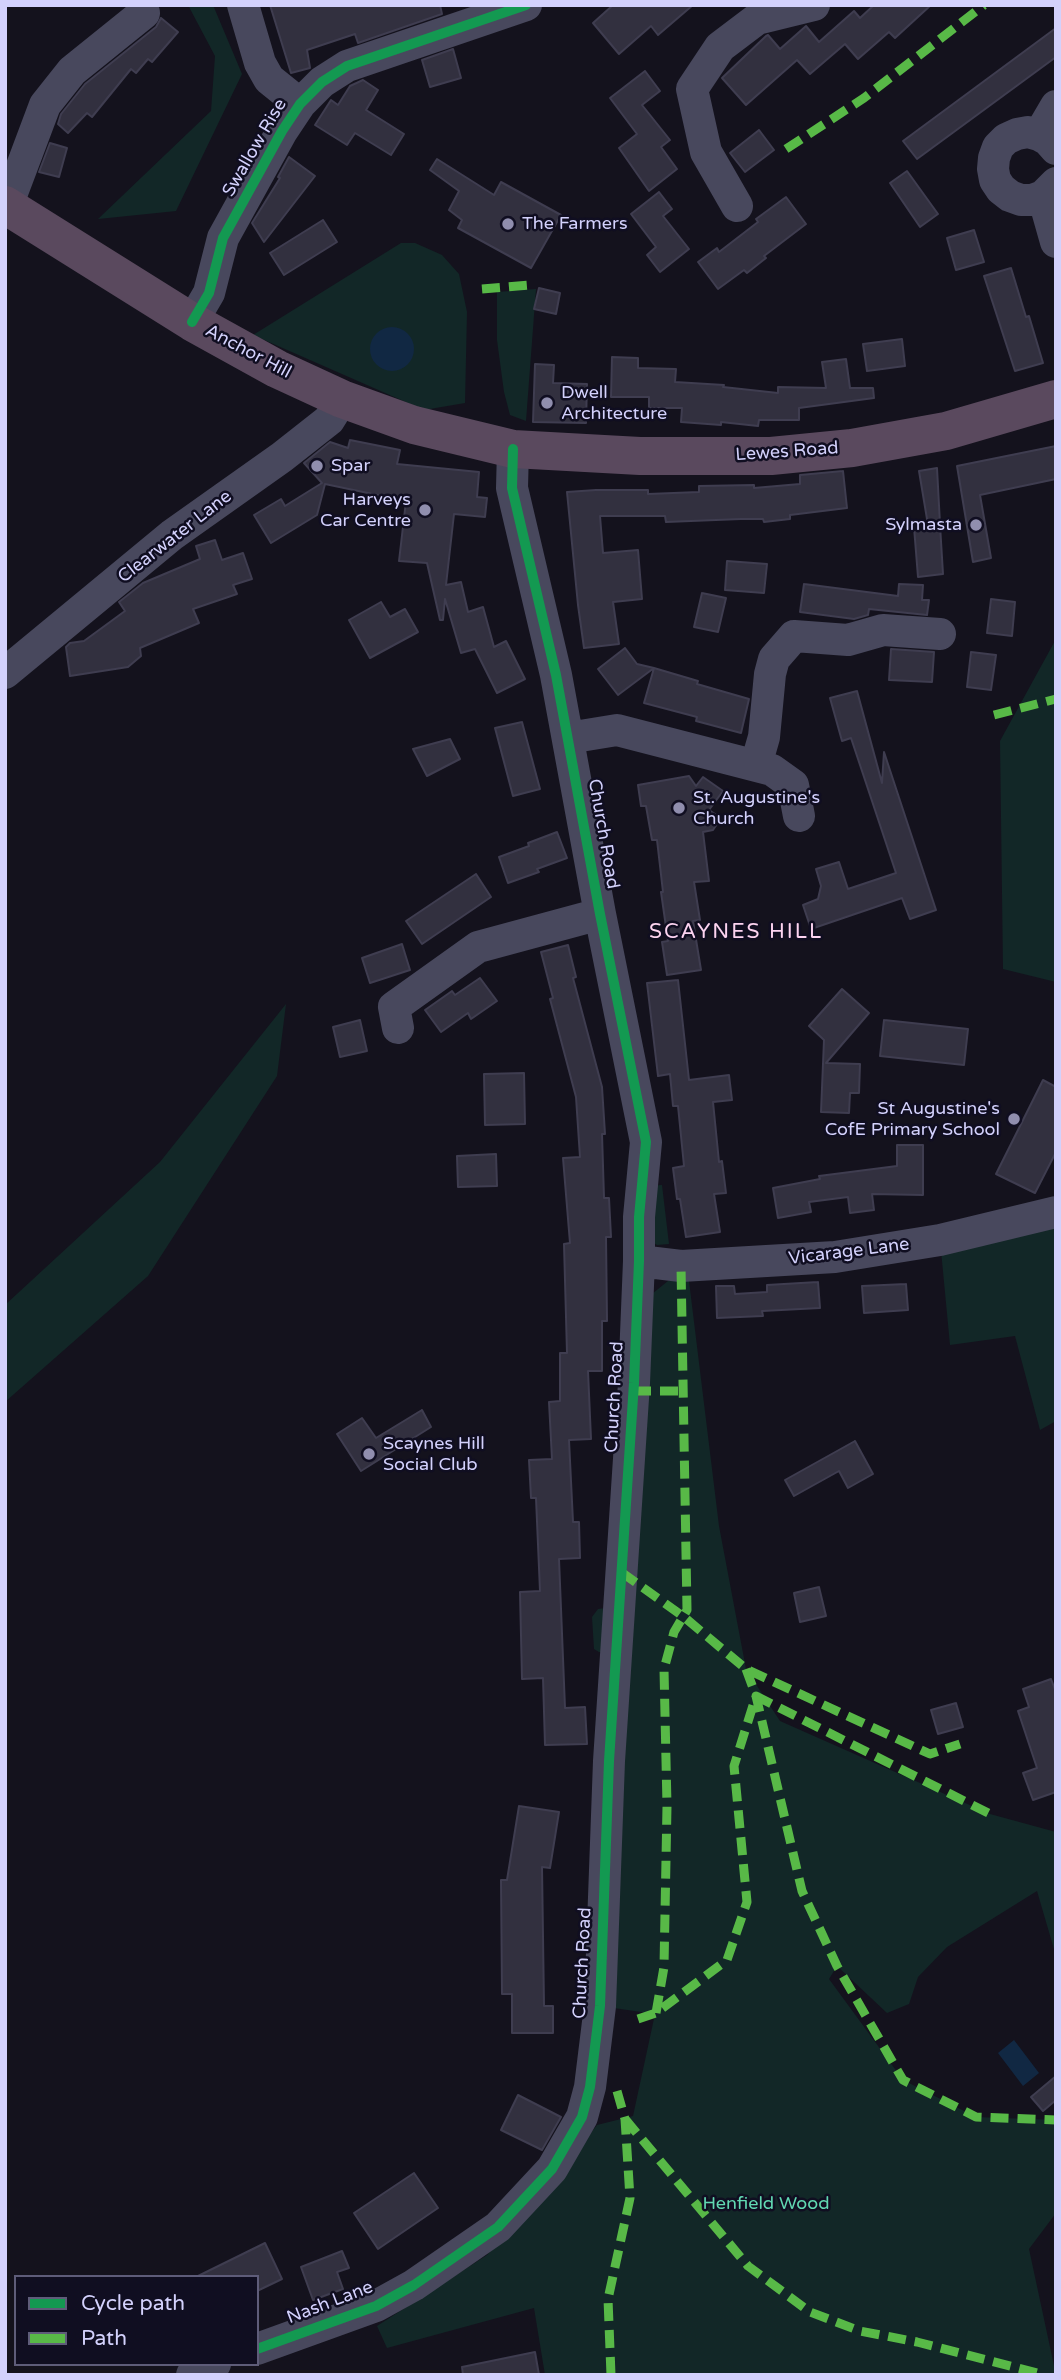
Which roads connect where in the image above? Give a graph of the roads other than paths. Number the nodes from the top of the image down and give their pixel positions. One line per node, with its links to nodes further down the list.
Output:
1 (243, 5): 5 (street)
2 (526, 5): 5 (street, Swallow Rise)
3 (814, 5): 10 (street)
4 (144, 13): 9 (street)
5 (300, 104): 12 (street, Swallow Rise)
6 (1056, 106): 7 (street)
7 (1047, 142): 8 (street)
8 (1049, 190): 11 (street)
9 (6, 205): 12 (highway, Anchor Hill)
10 (737, 206)
11 (1056, 242)
12 (192, 322): 13 (highway, Anchor Hill)
13 (342, 398): 15 (highway, Anchor Hill); 17 (street, Clearwater Lane)
14 (1056, 399): 15 (highway, Lewes Road)
15 (513, 449): 18 (street, Church Road)
16 (940, 634): 19 (street)
17 (5, 673)
18 (568, 738): 19 (street); 21 (street, Church Road)
19 (756, 765): 20 (street)
20 (799, 816)
21 (600, 914): 22 (street); 24 (street, Church Road)
22 (398, 1028)
23 (1056, 1212): 24 (street, Vicarage Lane)
24 (639, 1261): 25 (street, Church Road)
25 (414, 2285): 26 (street, Nash Lane)
26 (259, 2348)
27 (211, 2366): 28 (street)
28 (192, 2375)

